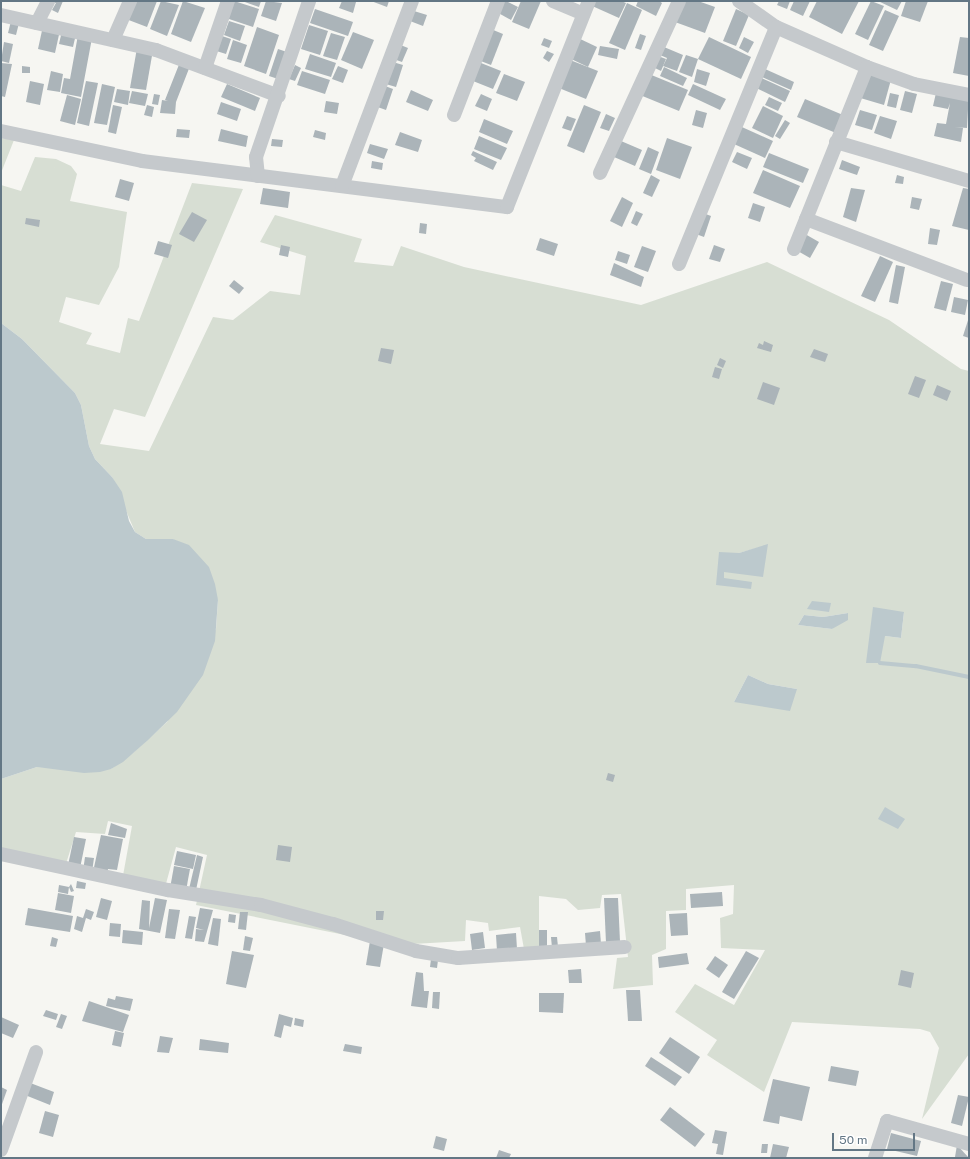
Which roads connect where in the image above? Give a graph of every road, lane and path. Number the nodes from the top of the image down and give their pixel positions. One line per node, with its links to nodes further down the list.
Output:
1 (48, 1): 13 (street)
2 (130, 1): 15 (street)
3 (228, 1): 17 (street)
4 (309, 1): 19 (street)
5 (412, 1): 26 (street)
6 (498, 1): 20 (street)
7 (553, 1): 11 (street)
8 (589, 1): 11 (street)
9 (679, 1): 23 (street)
10 (739, 1): 14 (street)
11 (583, 14): 26 (street)
12 (1, 15): 13 (street)
13 (37, 23): 15 (street)
14 (776, 26): 16 (street); 29 (street)
15 (114, 40): 17 (street)
16 (867, 67): 18 (street); 22 (street)
17 (205, 68): 19 (street)
18 (969, 95)
19 (279, 96): 24 (street)
20 (454, 115)
21 (1, 131): 24 (street)
22 (836, 142): 25 (street); 27 (street)
23 (600, 172)
24 (258, 176): 26 (street)
25 (969, 181)
26 (342, 186)
27 (806, 219): 28 (street); 30 (street)
28 (794, 249)
29 (679, 264)
30 (966, 280)
31 (1, 854): 32 (street)
32 (625, 948)
33 (36, 1052): 35 (street)
34 (969, 1144): 36 (street)
35 (1, 1150)
36 (875, 1158)

